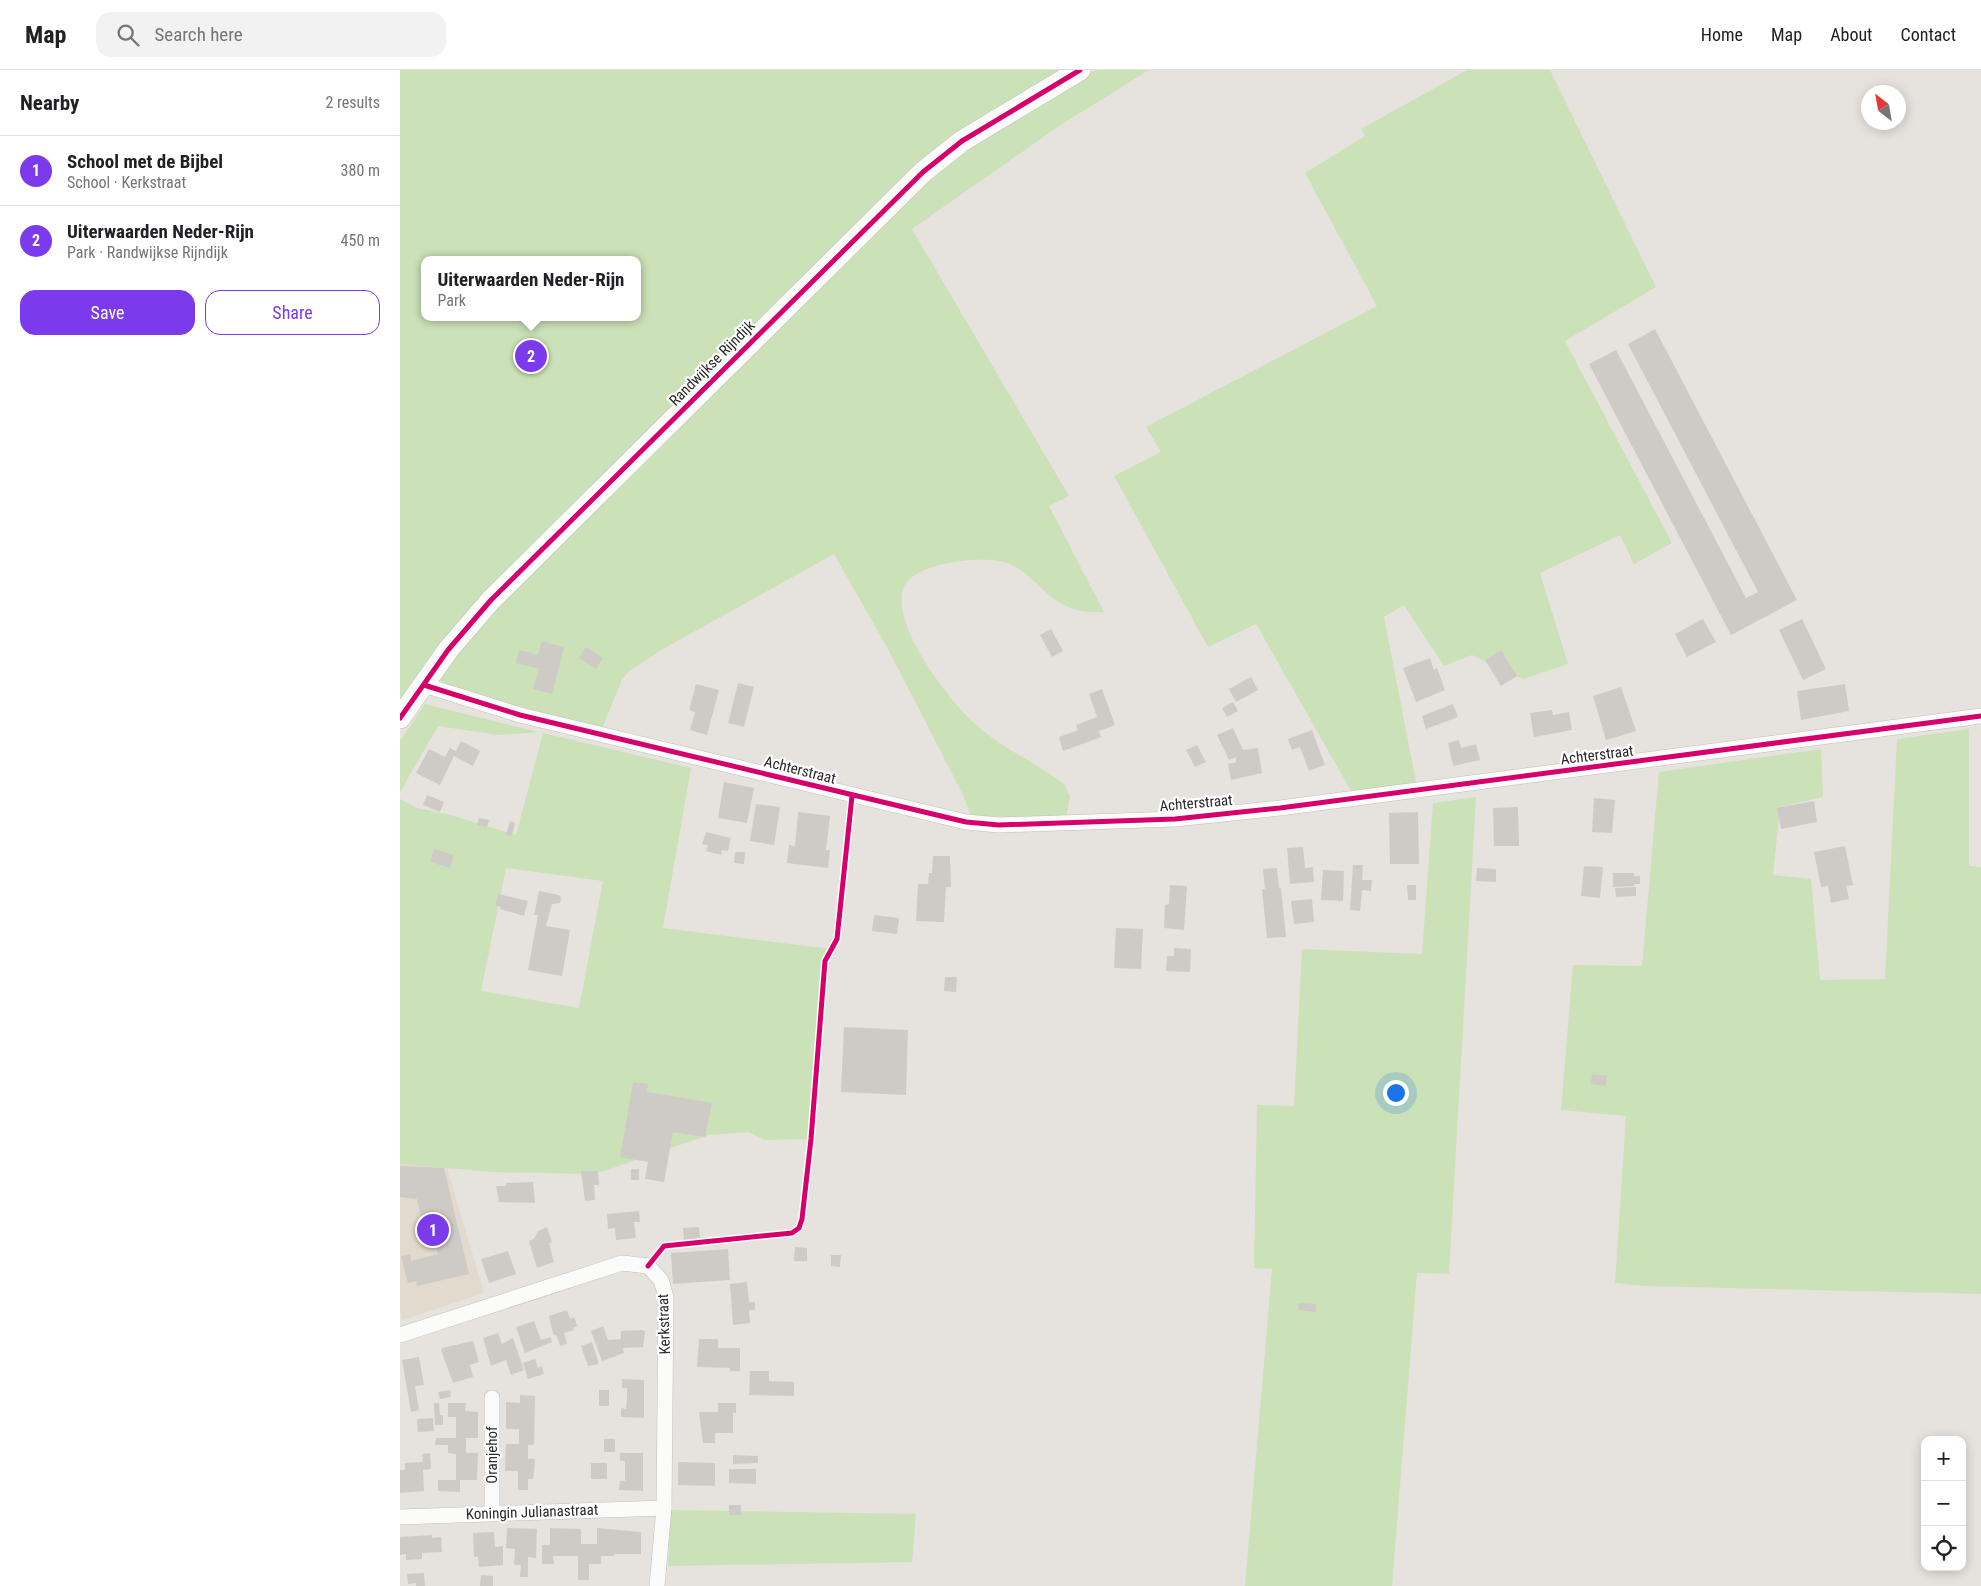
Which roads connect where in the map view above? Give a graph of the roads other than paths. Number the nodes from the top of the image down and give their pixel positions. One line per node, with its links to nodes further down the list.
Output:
1 (1080, 70): 2 (street, Randwijkse Rijndijk)
2 (424, 685): 3 (street, Achterstraat); 4 (street, Randwijkse Rijndijk)
3 (1981, 716)
4 (400, 718)
5 (400, 1335): 7 (street, Kerkstraat)
6 (492, 1398): 8 (street, Oranjehof)
7 (664, 1508): 8 (street, Koningin Julianastraat); 10 (street, Kerkstraat)
8 (492, 1513): 9 (street, Koningin Julianastraat)
9 (400, 1517)
10 (657, 1586)

